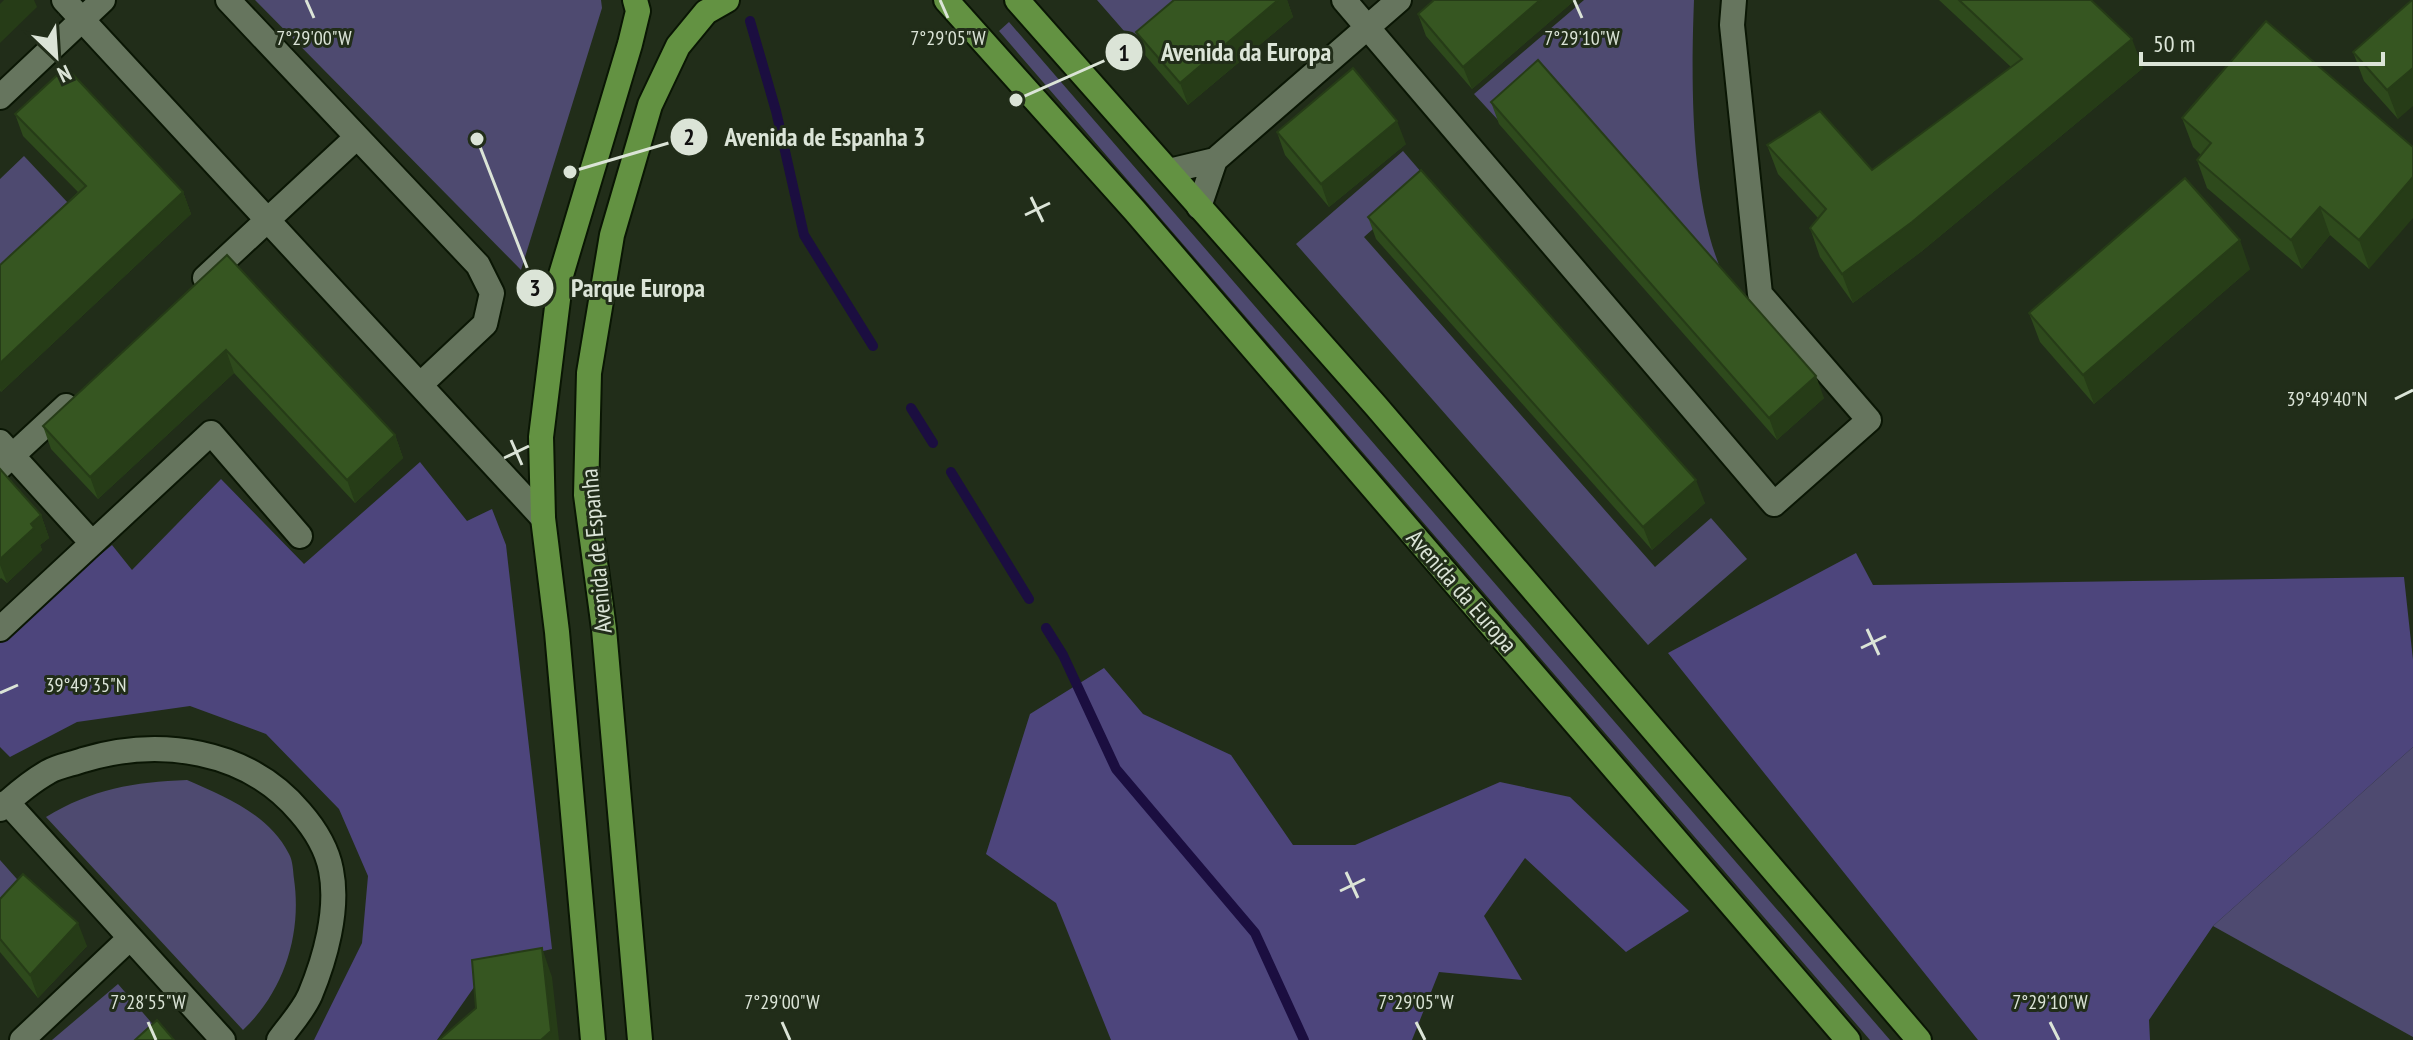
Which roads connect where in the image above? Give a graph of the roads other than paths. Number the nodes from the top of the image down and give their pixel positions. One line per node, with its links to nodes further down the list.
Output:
1 (64, 0): 11 (street)
2 (103, 0): 11 (street)
3 (228, 0): 14 (street)
4 (635, 0): 23 (main road, Avenida de Espanha)
5 (727, 0): 33 (main road, Avenida de Espanha)
6 (946, 0): 34 (main road, Avenida da Europa)
7 (1017, 0): 16 (main road)
8 (1344, 0): 12 (street)
9 (1399, 0): 12 (street)
10 (1734, 0): 12 (street)
11 (82, 19): 13 (street); 18 (street)
12 (1368, 27): 15 (street)
13 (0, 97)
14 (357, 137): 18 (street); 20 (street)
15 (1215, 160): 16 (street); 17 (street)
16 (1169, 171): 17 (main road)
17 (1199, 207): 35 (main road)
18 (267, 220): 19 (street); 20 (street)
19 (192, 289)
20 (421, 384): 23 (street)
21 (80, 393): 22 (street)
22 (4, 455): 25 (street)
23 (543, 518): 32 (main road, Avenida de Espanha)
24 (300, 536): 25 (street)
25 (92, 543): 26 (street)
26 (0, 629)
27 (4, 806): 28 (street); 31 (street)
28 (130, 938): 29 (street); 30 (street)
29 (22, 1040)
30 (223, 1040)
31 (279, 1040)
32 (593, 1040)
33 (640, 1040)
34 (1848, 1040)
35 (1919, 1040)

